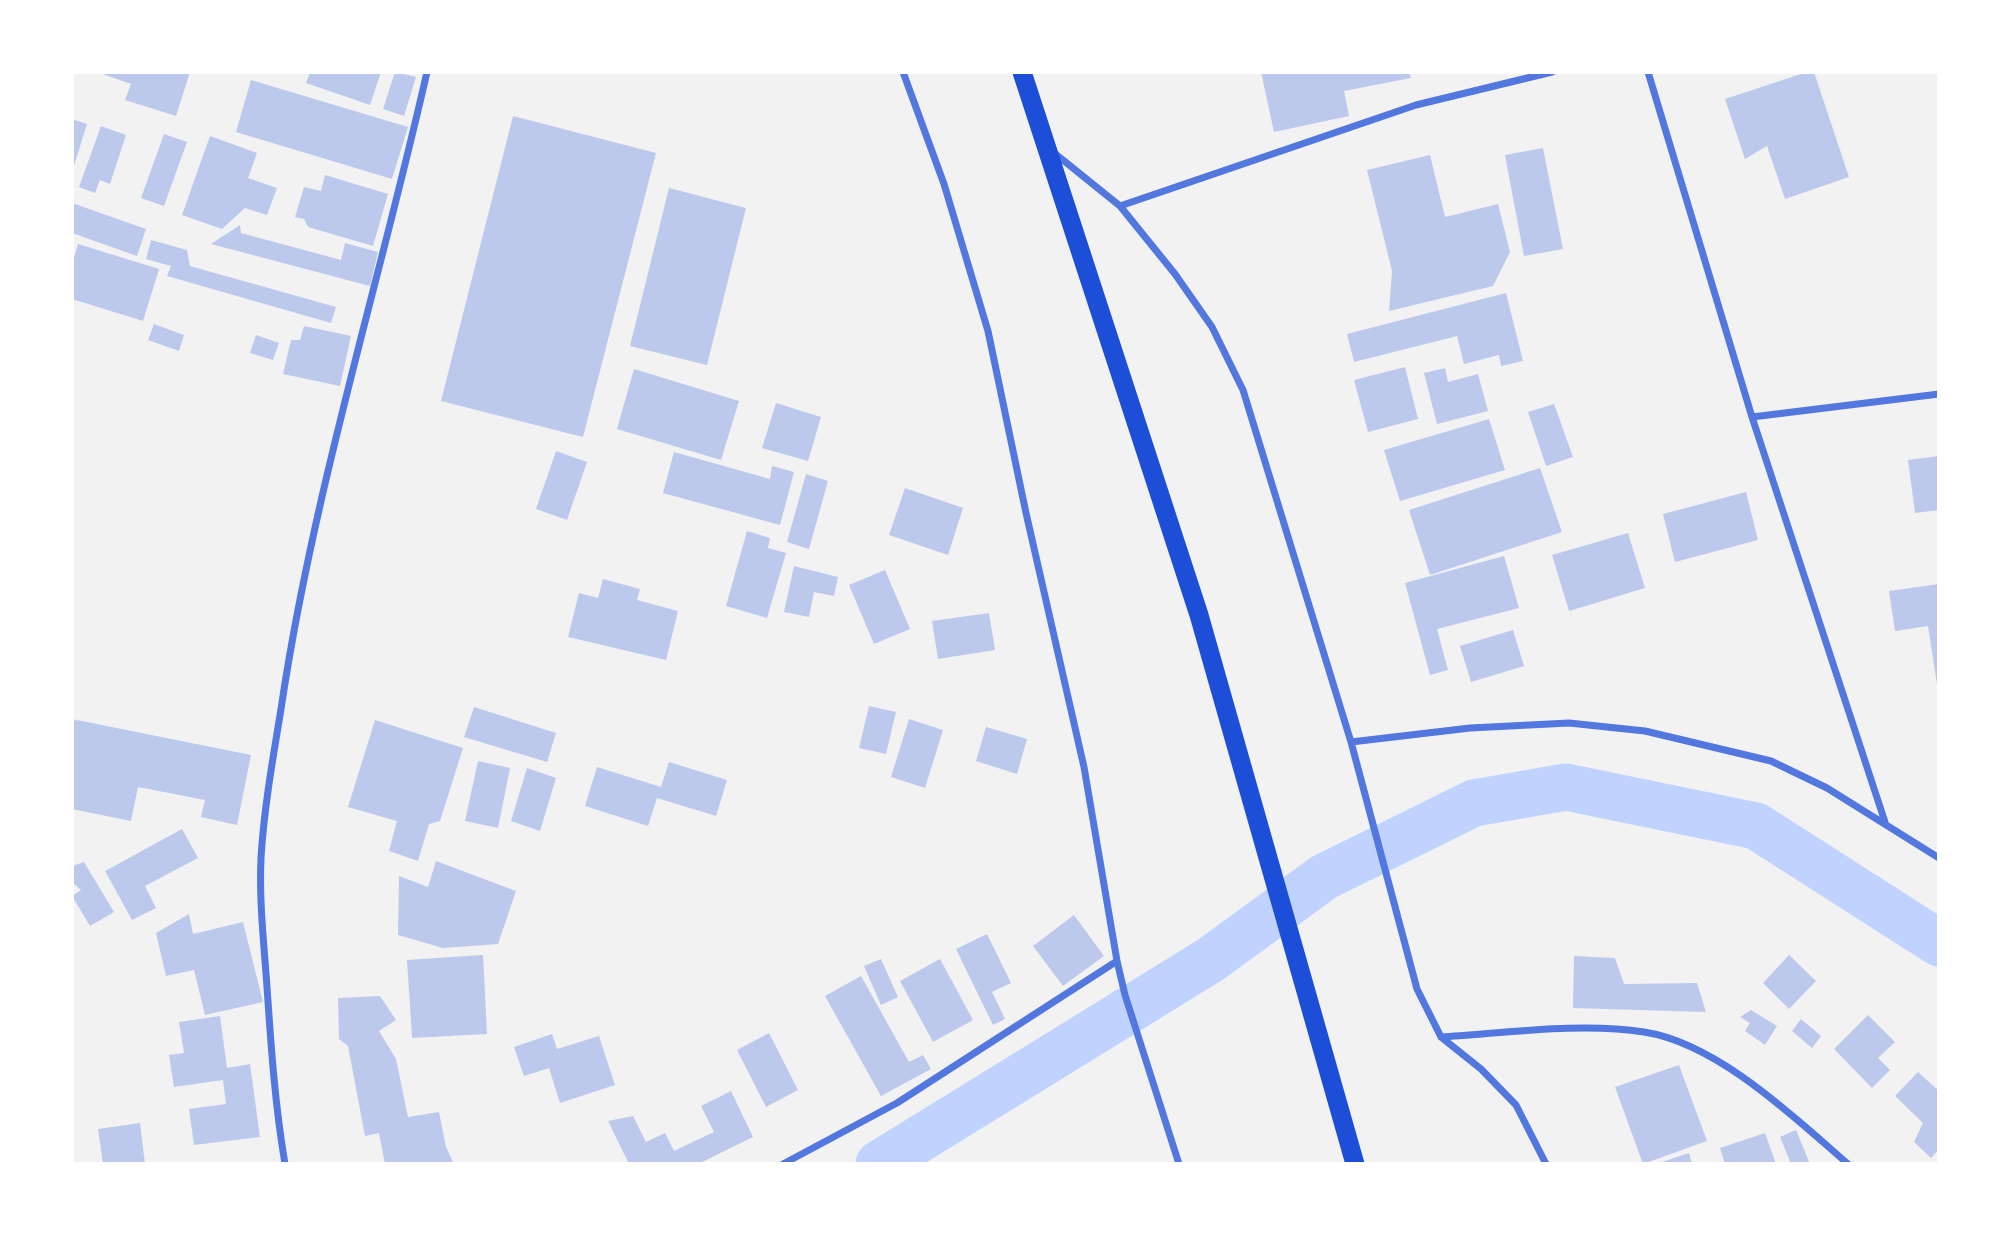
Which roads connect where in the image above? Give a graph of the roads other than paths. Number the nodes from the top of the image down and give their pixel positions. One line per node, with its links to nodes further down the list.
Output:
1 (427, 72): 15 (street)
2 (903, 72): 13 (street)
3 (1022, 72): 6 (highway)
4 (1552, 72): 7 (street)
5 (1648, 72): 9 (street)
6 (1047, 147): 7 (street); 18 (highway)
7 (1120, 206): 10 (street)
8 (1939, 394): 9 (street)
9 (1752, 417): 11 (street)
10 (1351, 742): 11 (street); 14 (street)
11 (1885, 822): 12 (street)
12 (1939, 858)
13 (1116, 961): 16 (street); 17 (street)
14 (1441, 1037): 19 (street); 20 (street)
15 (285, 1164)
16 (783, 1164)
17 (1180, 1164)
18 (1355, 1164)
19 (1546, 1164)
20 (1848, 1164)

